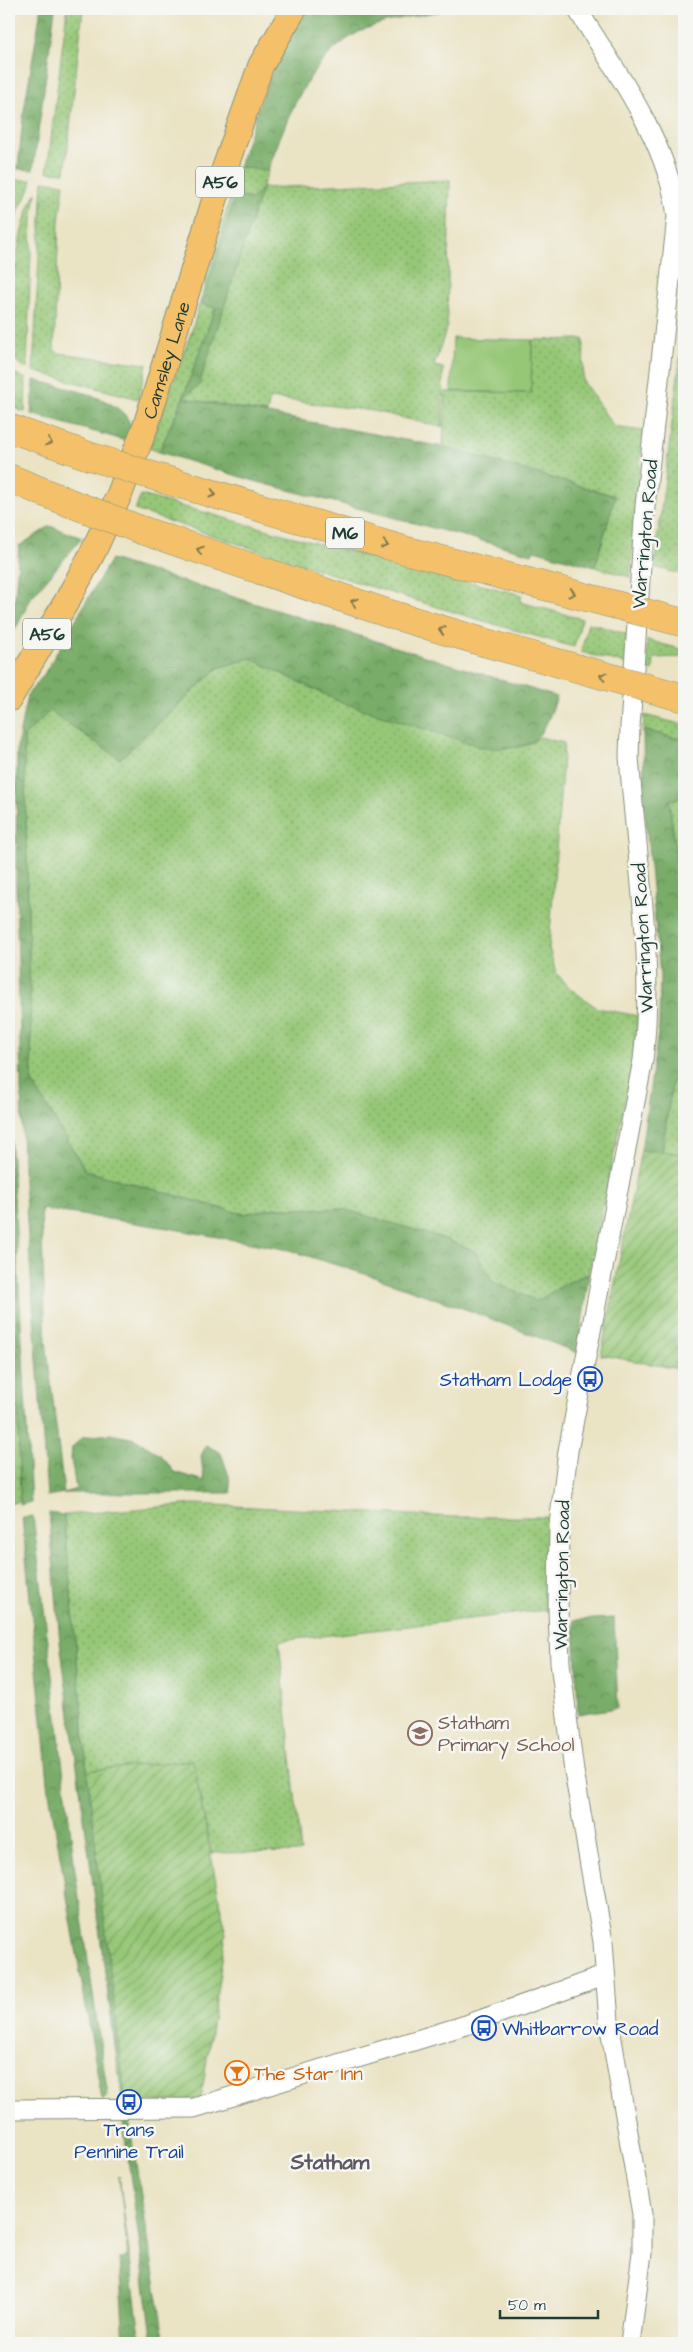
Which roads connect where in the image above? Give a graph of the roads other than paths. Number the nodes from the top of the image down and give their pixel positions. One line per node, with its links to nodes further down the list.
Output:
1 (294, 9): 7 (main road, Camsley Lane / A56)
2 (577, 9): 8 (street, Warrington Road)
3 (9, 428): 5 (highway, M6, one-way to 5, bridge)
4 (9, 478): 6 (highway, one-way to 4, bridge)
5 (684, 623)
6 (684, 698)
7 (9, 699)
8 (606, 1974): 9 (street); 10 (street)
9 (9, 2109)
10 (630, 2343)

